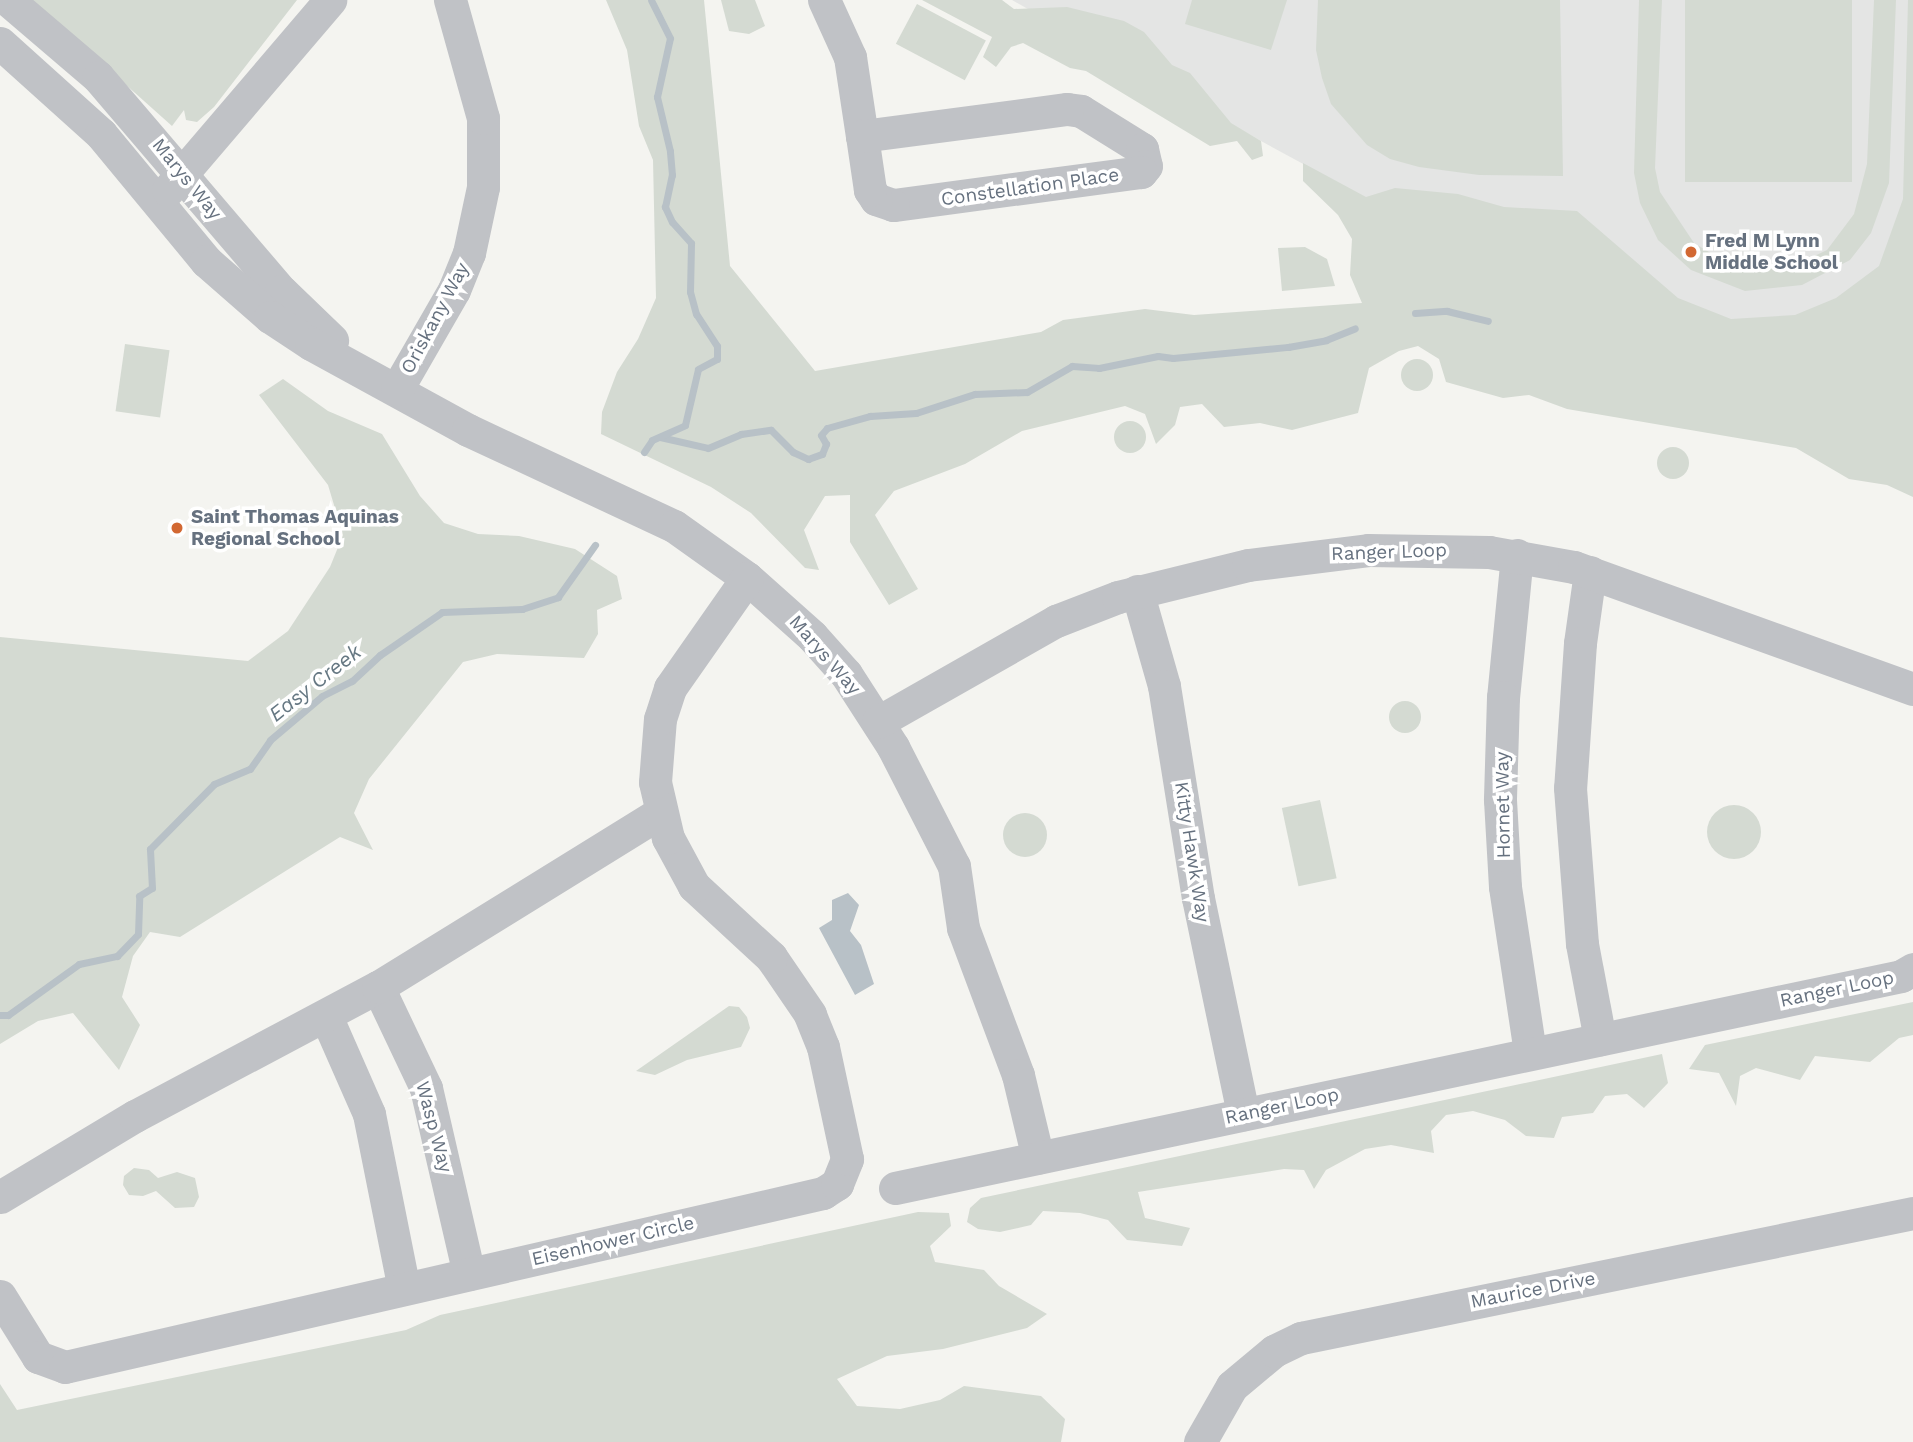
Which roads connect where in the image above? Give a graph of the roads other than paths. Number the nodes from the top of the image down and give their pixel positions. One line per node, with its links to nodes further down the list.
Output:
1 (8, 0): 7 (street, Marys Way)
2 (330, 0): 7 (street)
3 (450, 0): 10 (street, Oriskany Way)
4 (824, 0): 6 (street, Constellation Place)
5 (0, 43): 8 (street, Marys Way)
6 (862, 136): 6 (street, Constellation Place)
7 (182, 174): 8 (street); 9 (street, Marys Way)
8 (158, 202): 9 (street, Marys Way)
9 (358, 366): 10 (street, Marys Way)
10 (397, 389): 13 (street, Marys Way)
11 (1517, 555): 12 (street, Ranger Loop); 14 (street, Ranger Loop); 22 (street, Hornet Way)
12 (1590, 572): 15 (street, Ranger Loop); 21 (street)
13 (747, 578): 16 (street, Marys Way); 17 (street, Eisenhower Circle)
14 (1137, 591): 16 (street, Ranger Loop); 23 (street, Kitty Hawk Way)
15 (1913, 689)
16 (878, 722): 24 (street, Marys Way)
17 (660, 813): 19 (street); 28 (street, Eisenhower Circle)
18 (1913, 969): 21 (street, Ranger Loop)
19 (378, 987): 20 (street); 28 (street, Wasp Way)
20 (326, 1016): 26 (street); 29 (street)
21 (1600, 1039): 22 (street, Ranger Loop)
22 (1530, 1053): 23 (street, Ranger Loop)
23 (1243, 1114): 24 (street, Ranger Loop)
24 (1038, 1158): 25 (street, Ranger Loop)
25 (895, 1188)
26 (0, 1197)
27 (1913, 1213): 31 (street, Maurice Drive)
28 (470, 1274): 29 (street, Eisenhower Circle)
29 (404, 1289): 30 (street, Eisenhower Circle)
30 (0, 1296)
31 (1200, 1442)

